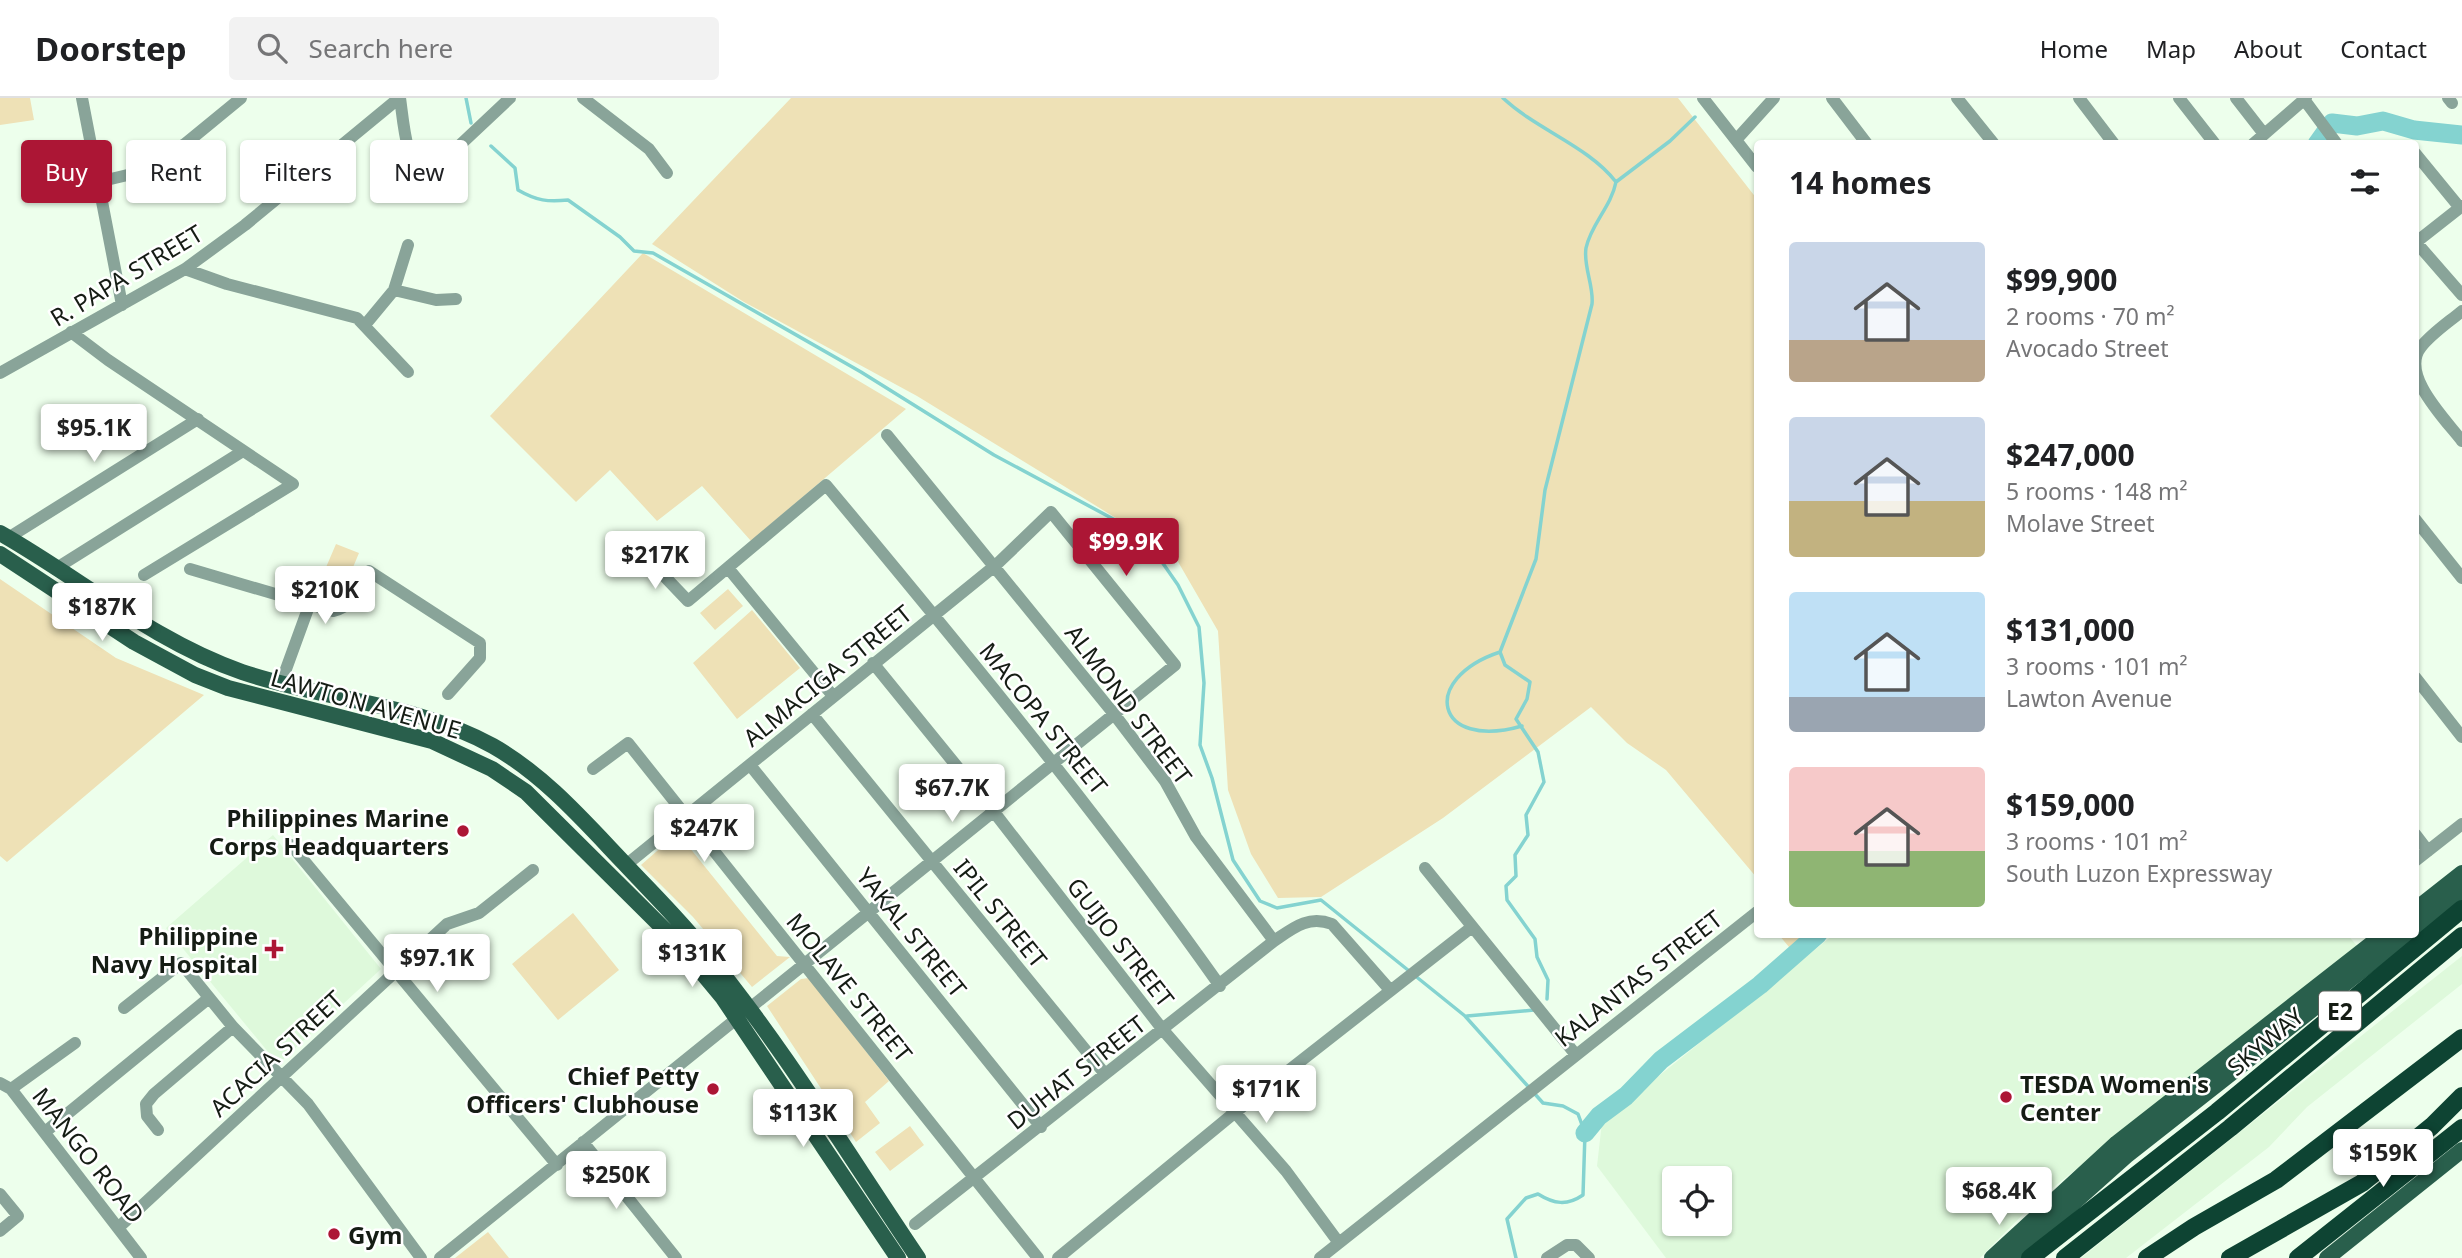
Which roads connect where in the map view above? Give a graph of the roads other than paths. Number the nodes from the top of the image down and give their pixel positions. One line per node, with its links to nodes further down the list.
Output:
1 (82, 98): 16 (street)
2 (241, 98): 26 (street)
3 (399, 98): 4 (street); 32 (street, R. PAPA STREET)
4 (510, 98)
5 (583, 98): 25 (street)
6 (1703, 98): 17 (street)
7 (1774, 98): 17 (street)
8 (1832, 98): 18 (street)
9 (1957, 98): 19 (street)
10 (2079, 98): 20 (street)
11 (2179, 98): 21 (street)
12 (2236, 98): 14 (street)
13 (2305, 99): 14 (street); 15 (street)
14 (2264, 134): 22 (street)
15 (2333, 139)
16 (90, 140)
17 (1736, 140): 24 (street)
18 (1864, 140)
19 (1991, 140)
20 (2111, 140)
21 (2212, 140)
22 (2257, 140)
23 (2419, 158): 28 (street)
24 (1754, 163)
25 (667, 173)
26 (112, 179)
27 (103, 203): 36 (street)
28 (2461, 207): 29 (street)
29 (2419, 239)
30 (408, 245): 33 (street)
31 (2419, 247): 34 (street)
32 (185, 269): 36 (street, R. PAPA STREET); 38 (street)
33 (394, 290): 35 (street); 38 (street)
34 (2462, 295)
35 (456, 299)
36 (122, 305): 39 (street, R. PAPA STREET)
37 (2462, 311): 40 (street)
38 (365, 325): 41 (street)
39 (71, 332): 42 (street, R. PAPA STREET); 44 (street)
40 (2419, 349)
41 (408, 372)
42 (0, 373)
43 (2419, 384): 46 (street)
44 (198, 419): 47 (street); 49 (street)
45 (887, 435): 52 (street, ALMOND STREET)
46 (2462, 441)
47 (243, 451): 54 (street); 56 (street)
48 (2419, 524): 57 (street)
49 (4, 536): 54 (main road, LAWTON AVENUE)
50 (0, 554): 100 (main road, LAWTON AVENUE)
51 (646, 557): 53 (street)
52 (996, 565): 59 (street, ALMACIGA STREET); 65 (street, ALMOND STREET); 65 (street, ALMACIGA STREET)
53 (728, 568): 59 (street, MACOPA STREET); 64 (street)
54 (55, 569): 61 (main road, LAWTON AVENUE)
55 (190, 569): 58 (street)
56 (144, 575)
57 (2462, 578)
58 (309, 606): 61 (street); 63 (street)
59 (934, 614): 60 (street, ALMACIGA STREET); 68 (street, MACOPA STREET)
60 (873, 663): 64 (street, ALMACIGA STREET); 71 (street, GUIJO STREET)
61 (281, 682): 79 (main road, LAWTON AVENUE)
62 (2419, 682): 67 (street)
63 (448, 694)
64 (833, 696): 66 (street, ALMACIGA STREET)
65 (1114, 713): 68 (street); 92 (street, ALMOND STREET)
66 (812, 714): 69 (street, ALMACIGA STREET); 78 (street, IPIL STREET)
67 (2462, 737)
68 (1054, 763): 71 (street); 96 (street, MACOPA STREET)
69 (750, 765): 72 (street, ALMACIGA STREET); 86 (street, YAKAL STREET)
70 (593, 769): 72 (street, MOLAVE STREET)
71 (994, 812): 78 (street); 102 (street, GUIJO STREET)
72 (687, 816): 79 (street, ALMACIGA STREET); 94 (street, MOLAVE STREET)
73 (2462, 824): 76 (street)
74 (2419, 839): 76 (street)
75 (291, 845): 95 (street)
76 (2428, 851): 77 (street)
77 (2419, 859)
78 (932, 861): 86 (street); 106 (street, IPIL STREET)
79 (626, 865): 100 (main road, LAWTON AVENUE)
80 (1425, 868): 89 (street)
81 (533, 870): 95 (street, ACACIA STREET)
82 (2462, 873): 84 (main road)
83 (2462, 891): 88 (main road)
84 (2419, 907)
85 (2462, 909): 124 (highway, SKYWAY / E2)
86 (869, 912): 94 (street); 111 (street, YAKAL STREET)
87 (1754, 914): 105 (street, KALANTAS STREET)
88 (2419, 926)
89 (1472, 927): 97 (street); 105 (street)
90 (2462, 936): 141 (highway, SKYWAY / E2)
91 (2394, 938): 93 (main road)
92 (1274, 942): 96 (street, DUHAT STREET); 97 (street, DUHAT STREET)
93 (2376, 943): 122 (main road)
94 (805, 965): 100 (street); 118 (street, MOLAVE STREET)
95 (396, 970): 107 (street, ACACIA STREET); 117 (street)
96 (1220, 986): 102 (street, DUHAT STREET)
97 (1390, 990): 110 (street)
98 (209, 998): 99 (street); 101 (street); 114 (street)
99 (124, 1008)
100 (744, 1015): 115 (street); 130 (main road, LAWTON AVENUE); 131 (main road, LAWTON AVENUE)
101 (233, 1027): 107 (street); 113 (street)
102 (1163, 1030): 106 (street, DUHAT STREET); 110 (street, GUIJO STREET)
103 (2462, 1038): 142 (highway)
104 (75, 1043): 108 (street)
105 (1576, 1055): 125 (street, KALANTAS STREET)
106 (1105, 1074): 111 (street, DUHAT STREET)
107 (281, 1077): 121 (street, ACACIA STREET); 127 (street)
108 (5, 1086): 114 (street, MANGO ROAD)
109 (2462, 1096): 143 (highway)
110 (1233, 1114): 125 (street, GUIJO STREET); 133 (street)
111 (1041, 1127): 118 (street, DUHAT STREET)
112 (2462, 1128): 144 (highway)
113 (158, 1130)
114 (45, 1132): 121 (street, MANGO ROAD)
115 (583, 1142): 117 (street); 129 (street)
116 (2462, 1150): 145 (main road)
117 (556, 1165): 128 (street)
118 (976, 1177): 120 (street, DUHAT STREET); 132 (street, MOLAVE STREET)
119 (0, 1194): 123 (street)
120 (915, 1224)
121 (119, 1227): 126 (street, MANGO ROAD)
122 (2034, 1228): 137 (main road); 138 (main road)
123 (0, 1231)
124 (2063, 1232): 139 (highway); 140 (highway, SKYWAY / E2)
125 (1339, 1243): 134 (street)
126 (138, 1257)
127 (421, 1258)
128 (440, 1258)
129 (676, 1258)
130 (898, 1258)
131 (918, 1258)
132 (1038, 1258)
133 (1058, 1258)
134 (1320, 1258)
135 (1547, 1258): 136 (street)
136 (1589, 1258)
137 (1992, 1258)
138 (2012, 1258)
139 (2021, 1258)
140 (2030, 1258)
141 (2065, 1258)
142 (2147, 1258)
143 (2230, 1258)
144 (2298, 1258)
145 (2327, 1258)

